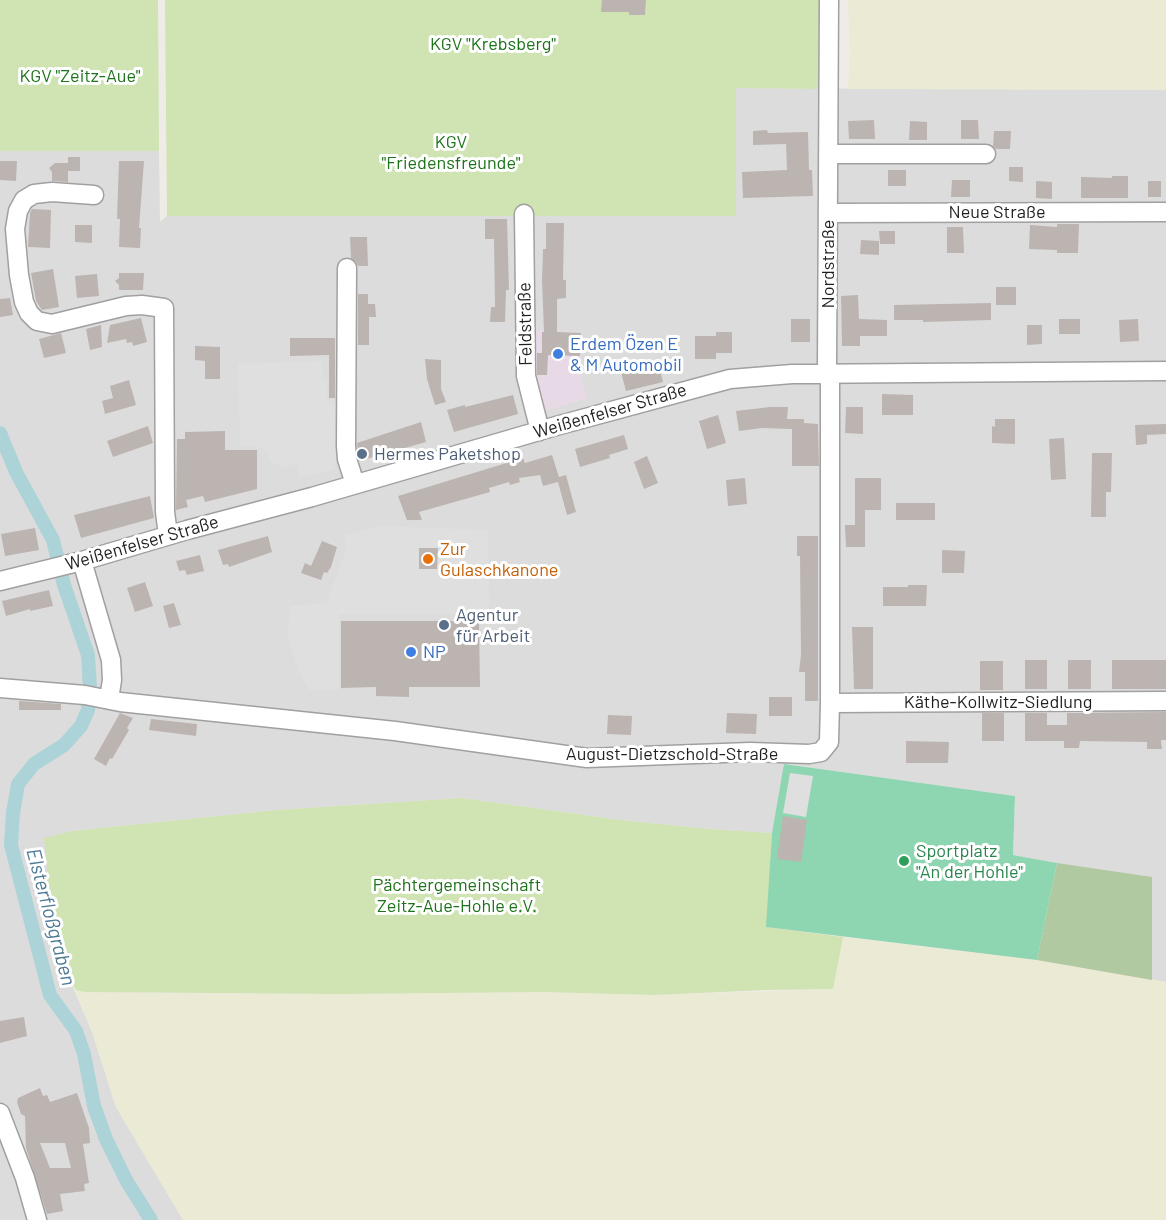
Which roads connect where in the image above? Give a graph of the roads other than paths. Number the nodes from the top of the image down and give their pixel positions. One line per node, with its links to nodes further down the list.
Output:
1 (829, 0): 2 (street, Nordstraße)
2 (828, 154): 3 (street); 6 (street, Nordstraße)
3 (987, 154)
4 (94, 195): 13 (street)
5 (1166, 212): 6 (street, Neue Straße)
6 (828, 213): 10 (street, Nordstraße)
7 (524, 214): 11 (street, Feldstraße)
8 (347, 268): 12 (street)
9 (1166, 371): 10 (street, Weißenfelser Straße)
10 (828, 374): 11 (street, Weißenfelser Straße); 19 (street, August-Dietzschold-Straße)
11 (540, 431): 12 (street, Weißenfelser Straße)
12 (355, 484): 13 (street, Weißenfelser Straße)
13 (168, 535): 14 (street, Weißenfelser Straße)
14 (67, 565): 15 (street, Weißenfelser Straße); 17 (street)
15 (0, 581)
16 (0, 688): 17 (street)
17 (97, 697): 19 (street, August-Dietzschold-Straße)
18 (1166, 701): 19 (street, Käthe-Kollwitz-Siedlung)
19 (830, 703)
20 (0, 1113): 21 (street)
21 (37, 1220)

